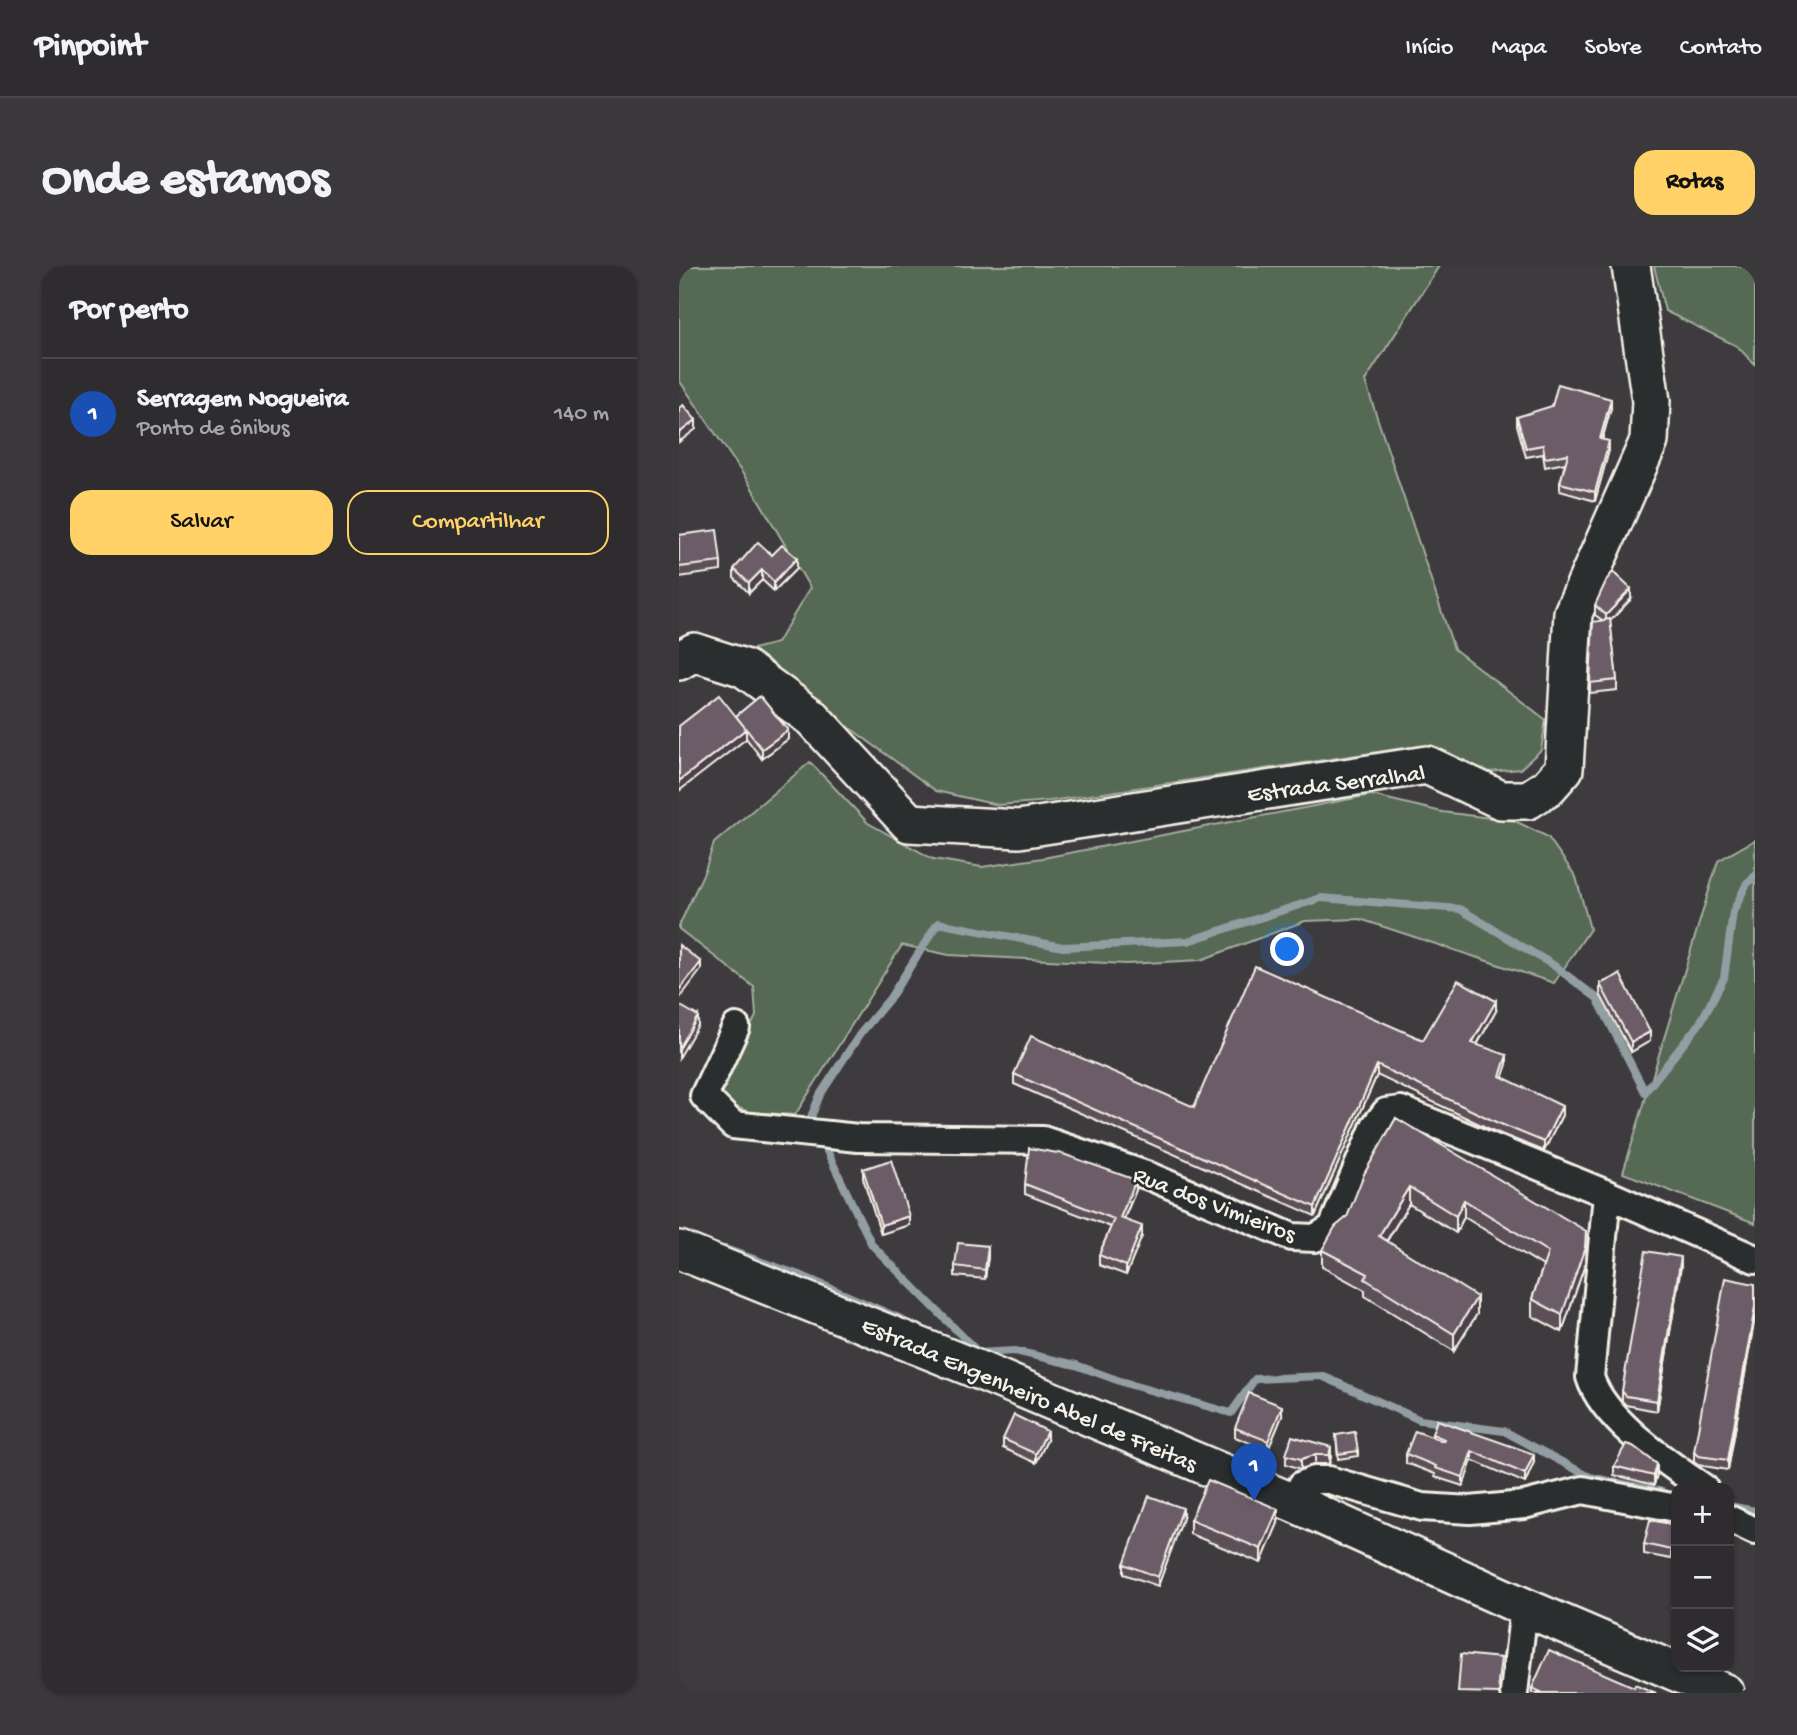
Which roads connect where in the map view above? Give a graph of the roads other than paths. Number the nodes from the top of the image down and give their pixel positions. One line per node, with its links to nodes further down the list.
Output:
1 (1631, 266): 2 (street, Estrada Serralhal)
2 (679, 661)
3 (736, 1027): 4 (street, Rua dos Vimieiros)
4 (1607, 1194): 6 (street, Rua dos Vimieiros); 7 (street)
5 (679, 1250): 8 (street, Estrada Engenheiro Abel de Freitas)
6 (1755, 1259)
7 (1697, 1483)
8 (1294, 1503): 9 (street); 12 (street, Estrada Engenheiro Abel de Freitas)
9 (1671, 1507)
10 (1734, 1521): 11 (street)
11 (1755, 1531)
12 (1524, 1607): 13 (street); 14 (street, Estrada Engenheiro Abel de Freitas)
13 (1514, 1693)
14 (1725, 1693)

